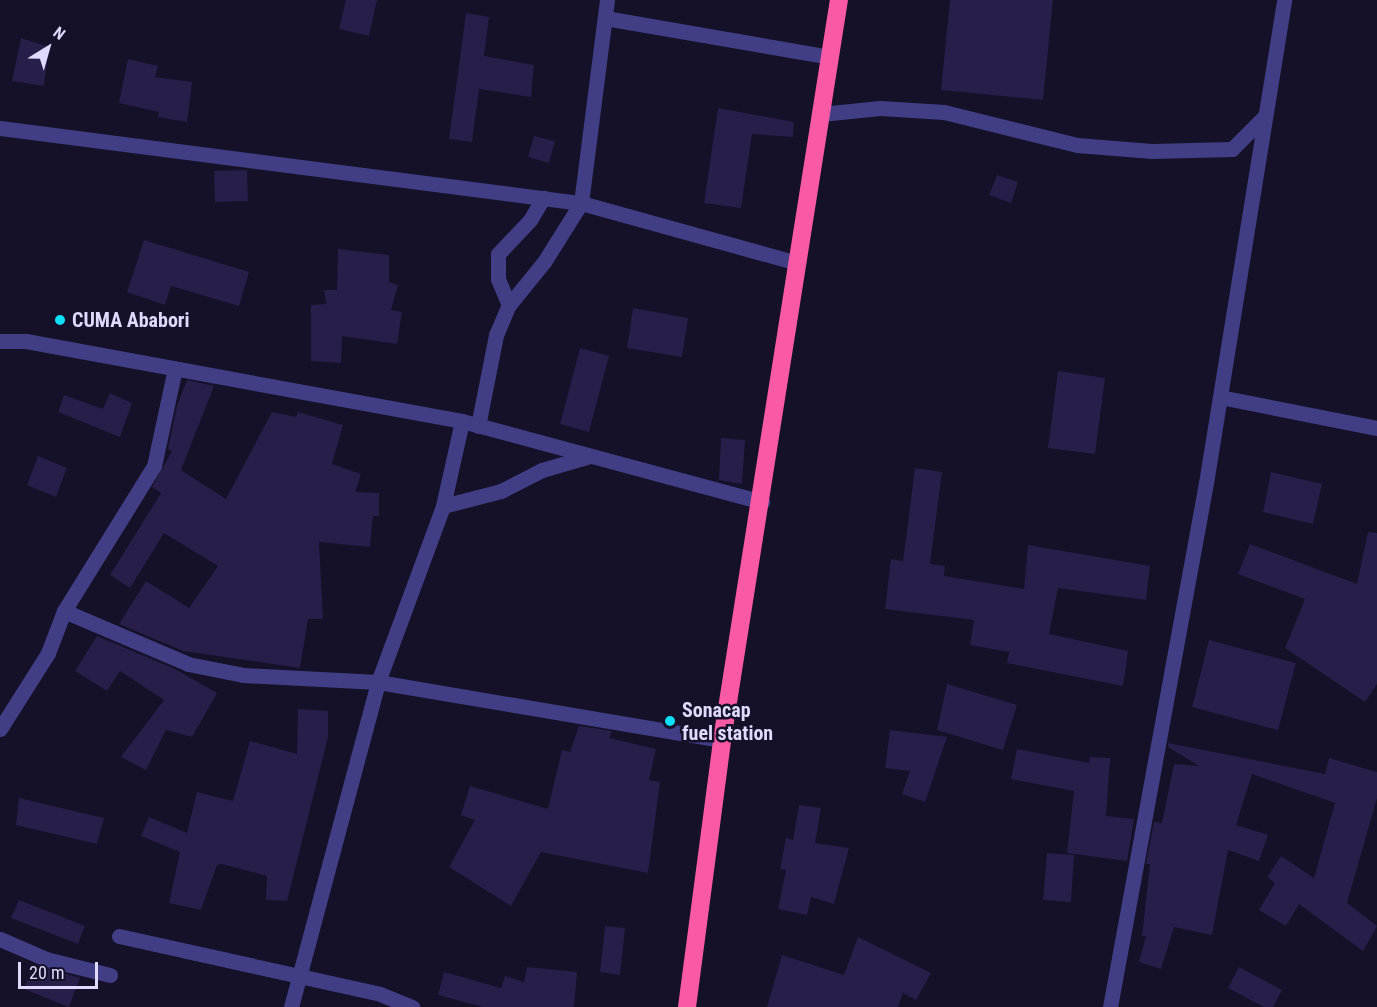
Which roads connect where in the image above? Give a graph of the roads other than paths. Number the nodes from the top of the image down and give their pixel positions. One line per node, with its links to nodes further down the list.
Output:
1 (607, 0): 4 (street)
2 (839, 0): 5 (highway)
3 (1284, 0): 7 (street)
4 (605, 18): 5 (street); 10 (street)
5 (830, 57): 6 (highway)
6 (821, 114): 7 (street); 11 (highway)
7 (1265, 116): 15 (street)
8 (0, 128): 9 (street)
9 (543, 198): 10 (street); 12 (street)
10 (581, 203): 11 (street); 12 (street)
11 (798, 262): 20 (highway)
12 (509, 305): 17 (street)
13 (0, 342): 14 (street)
14 (175, 368): 16 (street); 22 (street)
15 (1220, 397): 18 (street); 33 (street)
16 (462, 421): 17 (street); 21 (street)
17 (478, 426): 19 (street)
18 (1377, 428)
19 (590, 456): 20 (street); 21 (street)
20 (762, 502): 25 (highway)
21 (443, 506): 23 (street)
22 (64, 611): 23 (street); 24 (street)
23 (378, 682): 25 (street); 29 (street)
24 (0, 729)
25 (722, 740): 32 (highway)
26 (119, 936): 29 (street)
27 (0, 939): 28 (street)
28 (110, 975)
29 (300, 976): 30 (street); 31 (street)
30 (291, 1007)
31 (413, 1007)
32 (687, 1007)
33 (1110, 1007)

